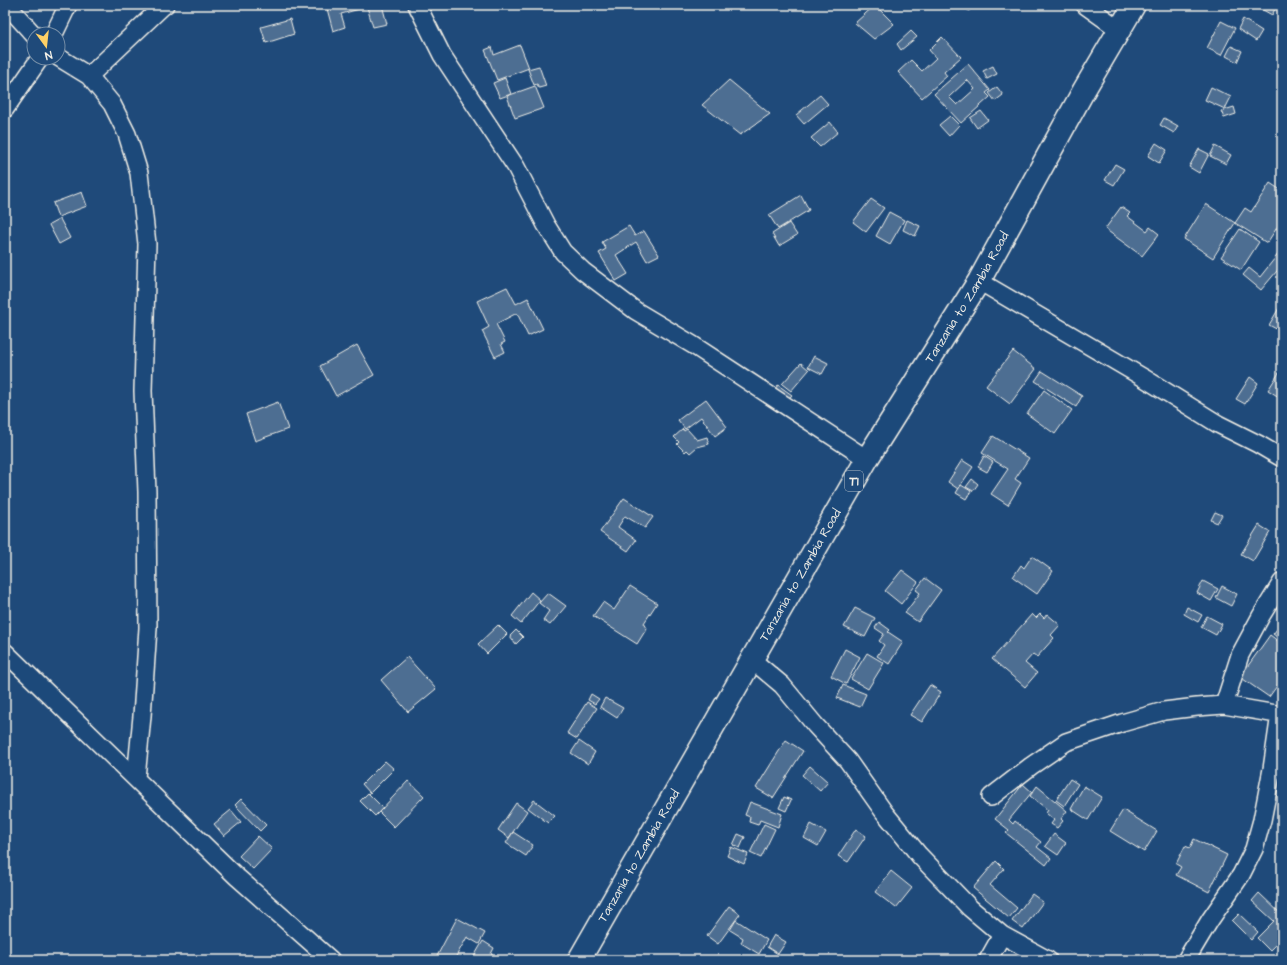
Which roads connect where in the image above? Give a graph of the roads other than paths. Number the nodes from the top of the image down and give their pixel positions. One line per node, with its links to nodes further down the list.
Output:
1 (7, 5): 7 (street)
2 (68, 5): 8 (street)
3 (165, 5): 12 (street)
4 (417, 5): 16 (street)
5 (1085, 5): 9 (street)
6 (1134, 5): 9 (highway, Tanzania to Zambia Road / T1)
7 (26, 26)
8 (58, 26)
9 (1120, 30): 14 (highway, Tanzania to Zambia Road / T1)
10 (66, 62): 12 (street)
11 (34, 66): 13 (street)
12 (89, 76): 22 (street)
13 (8, 100)
14 (979, 280): 15 (street); 16 (highway, Tanzania to Zambia Road / T1)
15 (1282, 458)
16 (867, 459): 19 (highway, Tanzania to Zambia Road / T1)
17 (1282, 582): 20 (street)
18 (5, 652): 22 (street)
19 (751, 659): 24 (street); 26 (highway, Tanzania to Zambia Road / T1)
20 (1224, 705): 21 (street); 23 (street)
21 (1281, 715): 29 (street)
22 (136, 778): 25 (street)
23 (991, 797)
24 (1002, 935): 27 (street); 28 (street)
25 (331, 960)
26 (579, 960)
27 (988, 960)
28 (1048, 960)
29 (1186, 960)

